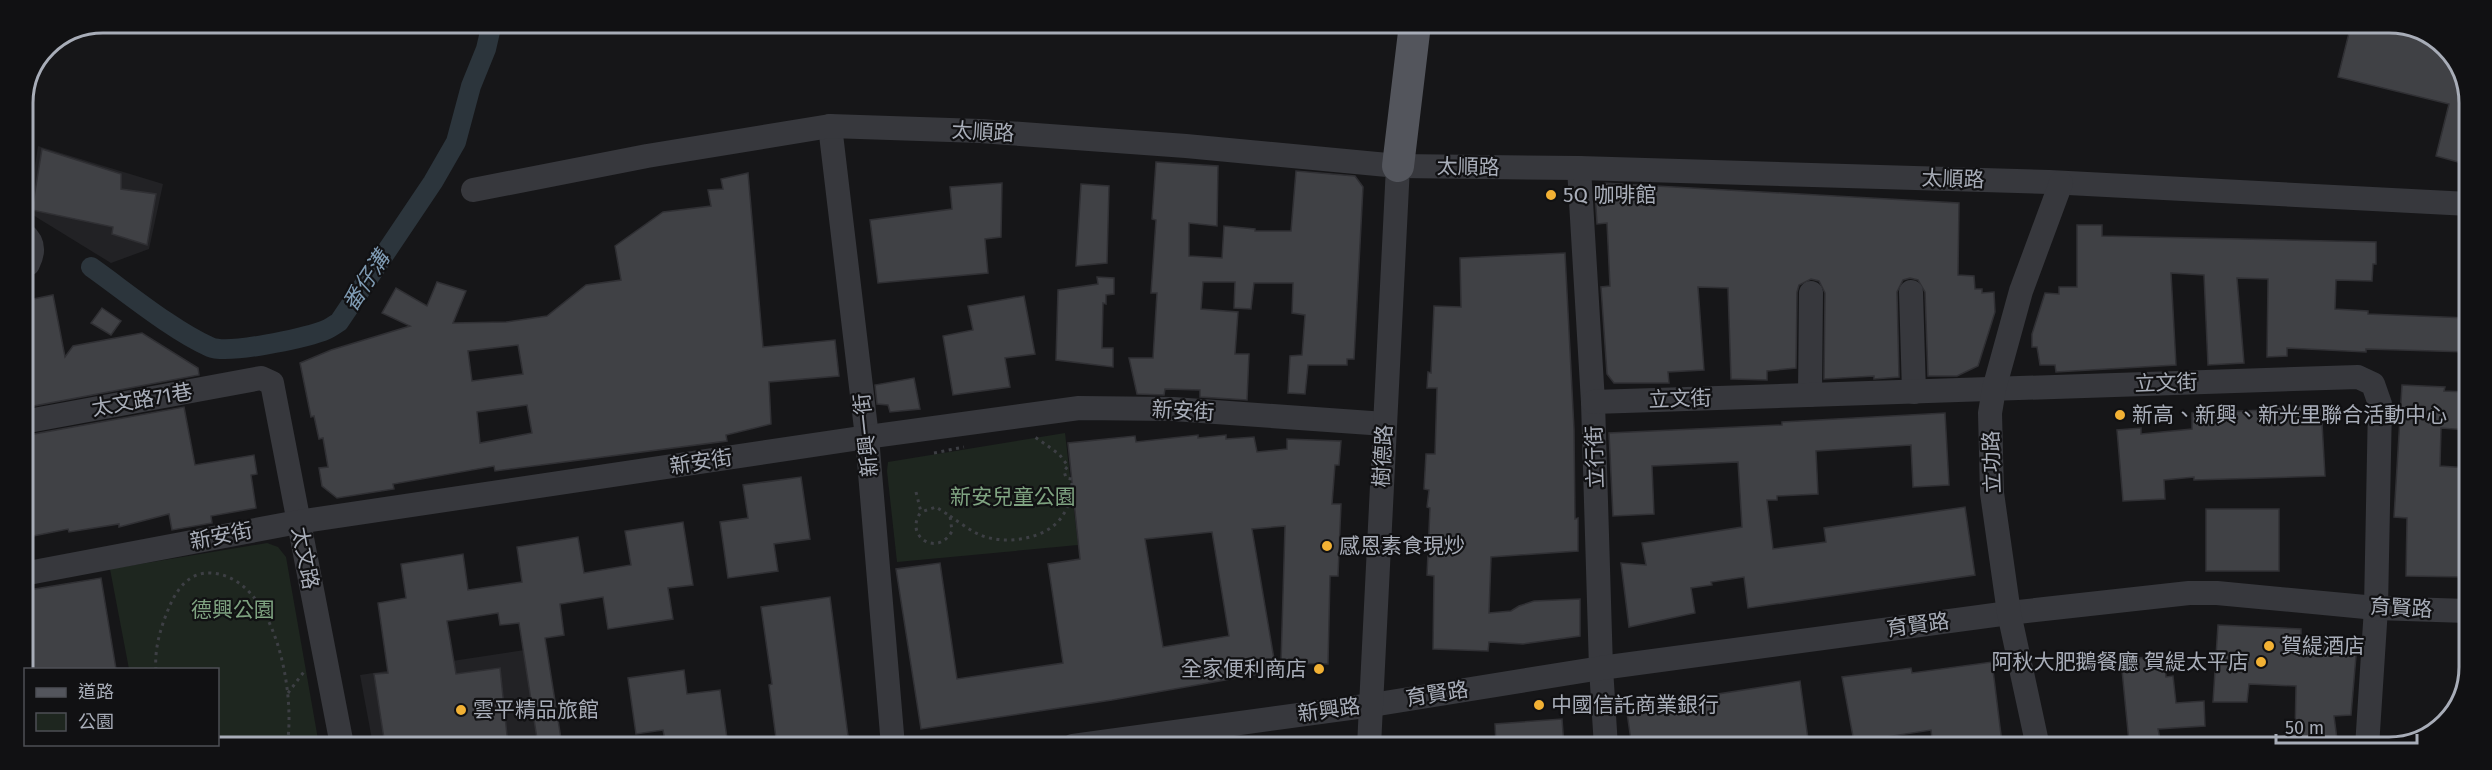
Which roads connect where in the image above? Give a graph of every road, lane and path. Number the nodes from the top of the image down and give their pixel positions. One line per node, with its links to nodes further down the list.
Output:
1 (1414, 33): 3 (main road)
2 (830, 126): 3 (street, 太順路); 6 (street, 太順路); 18 (street, 新興一街)
3 (1398, 166): 4 (street, 太順路); 16 (street, 樹德路)
4 (1579, 168): 5 (street, 太順路); 14 (street, 立行街)
5 (2061, 183): 7 (street, 太順路); 11 (street, 立功路)
6 (473, 190)
7 (2459, 203)
8 (1911, 292): 12 (street)
9 (1811, 293): 13 (street)
10 (261, 378): 15 (street, 太文路71巷); 24 (street, 太文路)
11 (1994, 389): 12 (street, 立文街); 26 (street, 立文街); 28 (street, 立功路)
12 (1914, 392): 13 (street, 立文街)
13 (1810, 395): 14 (street, 立文街)
14 (1593, 402): 30 (street, 立行街)
15 (33, 420)
16 (1385, 424): 18 (street, 新安街); 33 (street, 樹德路)
17 (1026, 435): 23 (path)
18 (867, 437): 24 (street, 新安街); 36 (street, 新興一街)
19 (968, 446): 20 (path)
20 (934, 453)
21 (916, 492): 22 (path)
22 (921, 512): 23 (path); 23 (path)
23 (950, 516)
24 (298, 522): 25 (street, 新安街); 35 (street, 太文路)
25 (33, 572)
26 (2376, 608): 27 (street, 育賢路); 28 (street, 育賢路); 41 (street, 立文街)
27 (2459, 611)
28 (2008, 613): 30 (street, 育賢路); 40 (street, 立功路)
29 (156, 668): 32 (path)
30 (1601, 668): 33 (street, 育賢路); 39 (street, 立行街)
31 (306, 669): 32 (path)
32 (288, 693): 34 (path)
33 (1372, 705): 37 (street, 新興路); 38 (street, 樹德路)
34 (288, 737)
35 (340, 737)
36 (891, 737)
37 (1139, 737)
38 (1370, 737)
39 (1605, 737)
40 (2036, 737)
41 (2368, 737)

